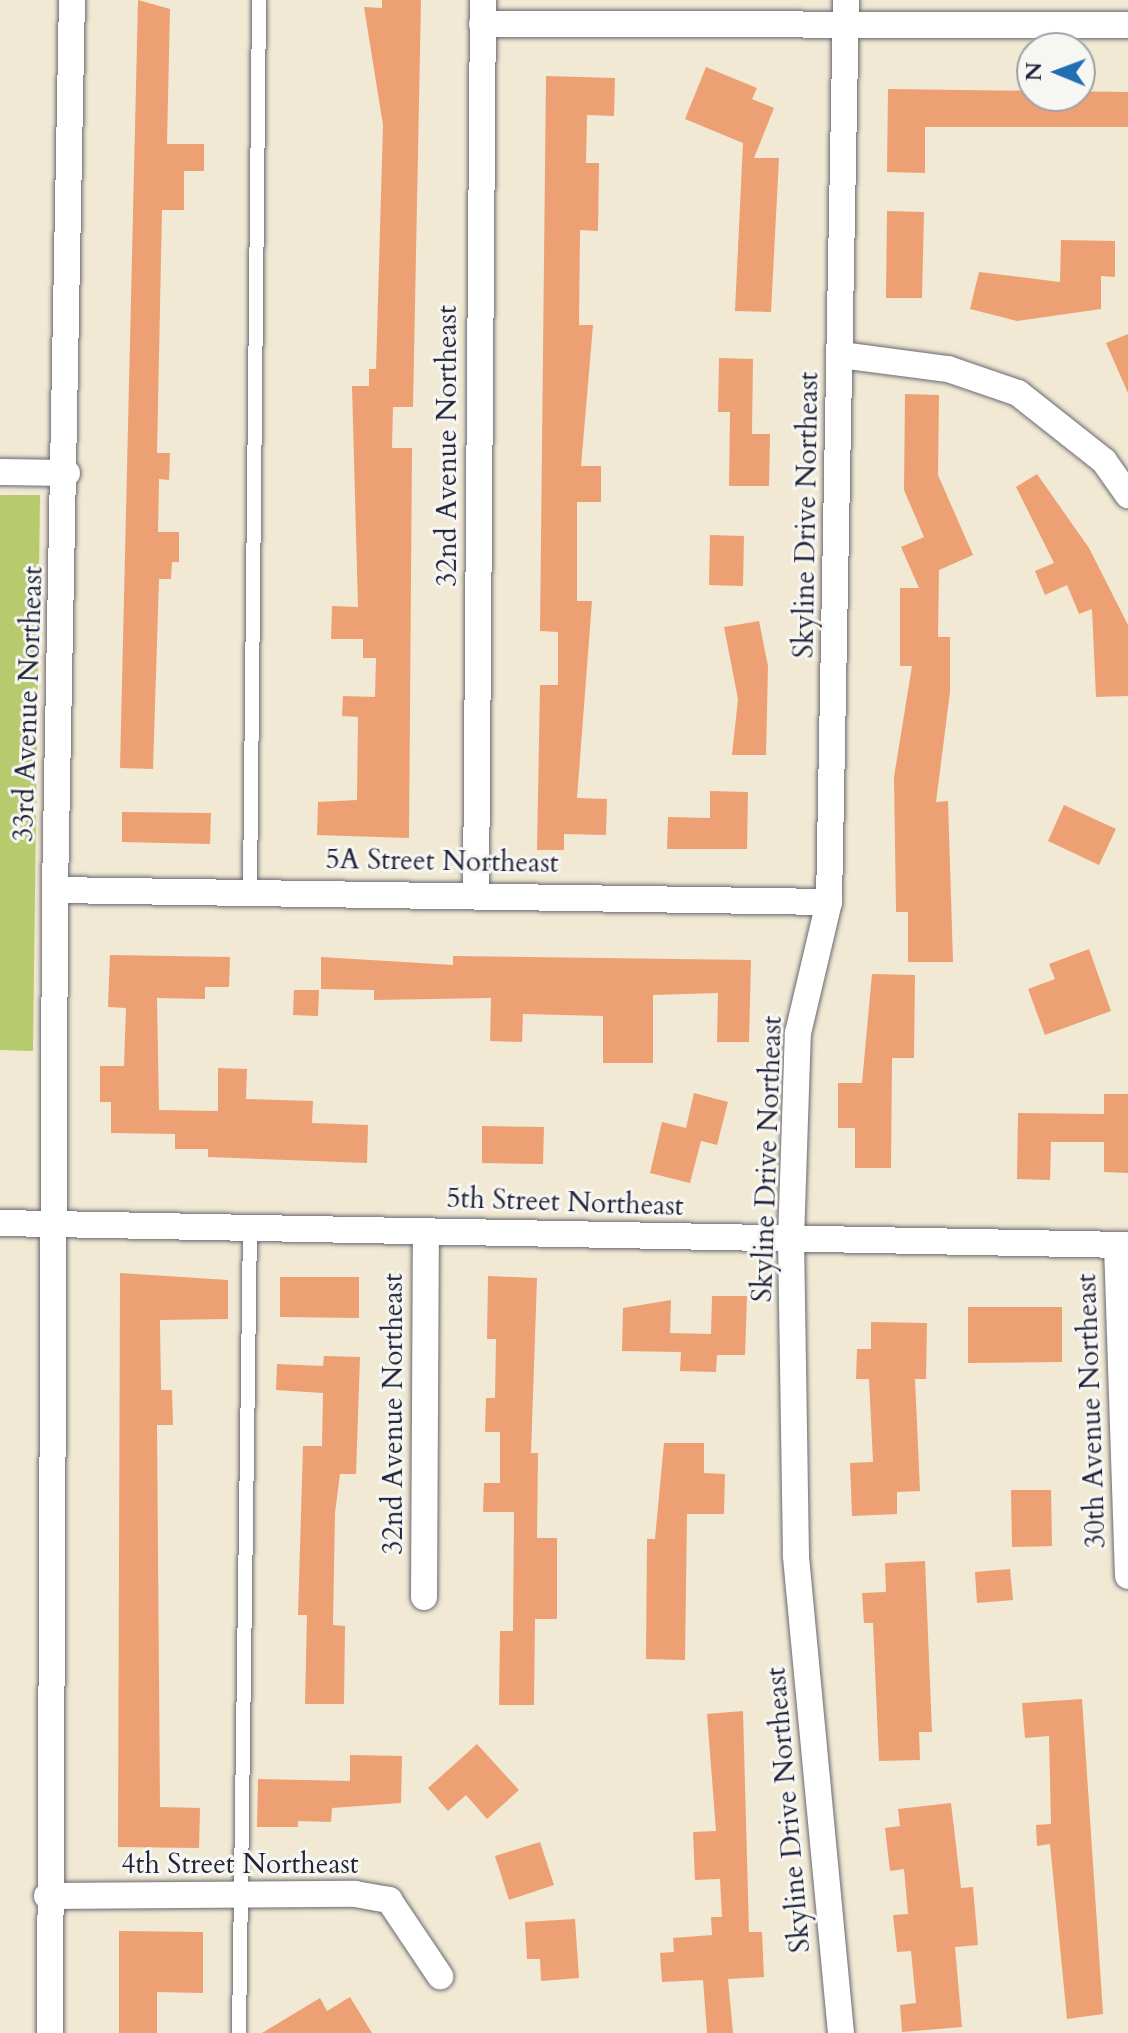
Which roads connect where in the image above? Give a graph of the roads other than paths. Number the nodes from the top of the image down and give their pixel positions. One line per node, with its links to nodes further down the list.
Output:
1 (72, 0): 9 (street, 33rd Avenue Northeast)
2 (259, 0): 12 (lane)
3 (846, 0): 6 (street, Skyline Drive Northeast)
4 (482, 12): 6 (street); 13 (street, 32nd Avenue Northeast)
5 (1128, 25): 6 (street)
6 (846, 27): 7 (street, Skyline Drive Northeast)
7 (841, 355): 10 (street); 14 (street, Skyline Drive Northeast)
8 (0, 472): 9 (street)
9 (67, 473): 11 (street, 33rd Avenue Northeast)
10 (1128, 495)
11 (55, 890): 12 (street, 5A Street Northeast); 16 (street, 33rd Avenue Northeast)
12 (250, 891): 13 (street, 5A Street Northeast)
13 (476, 893): 14 (street, 5A Street Northeast)
14 (829, 902): 19 (street, Skyline Drive Northeast)
15 (0, 1223): 16 (street, 5th Street Northeast)
16 (53, 1223): 17 (street, 5th Street Northeast); 24 (street, 33rd Avenue Northeast)
17 (250, 1227): 18 (street, 5th Street Northeast); 23 (lane)
18 (426, 1231): 19 (street, 5th Street Northeast); 22 (street, 32nd Avenue Northeast)
19 (791, 1240): 20 (street, 5th Street Northeast); 28 (street, Skyline Drive Northeast)
20 (1123, 1245): 21 (street, 30th Avenue Northeast)
21 (1128, 1574)
22 (424, 1597)
23 (239, 1895): 24 (street, 4th Street Northeast); 25 (street, 4th Street Northeast); 27 (lane)
24 (47, 1896): 26 (street, 33rd Avenue Northeast)
25 (440, 1976)
26 (50, 2033)
27 (239, 2033)
28 (841, 2033)

